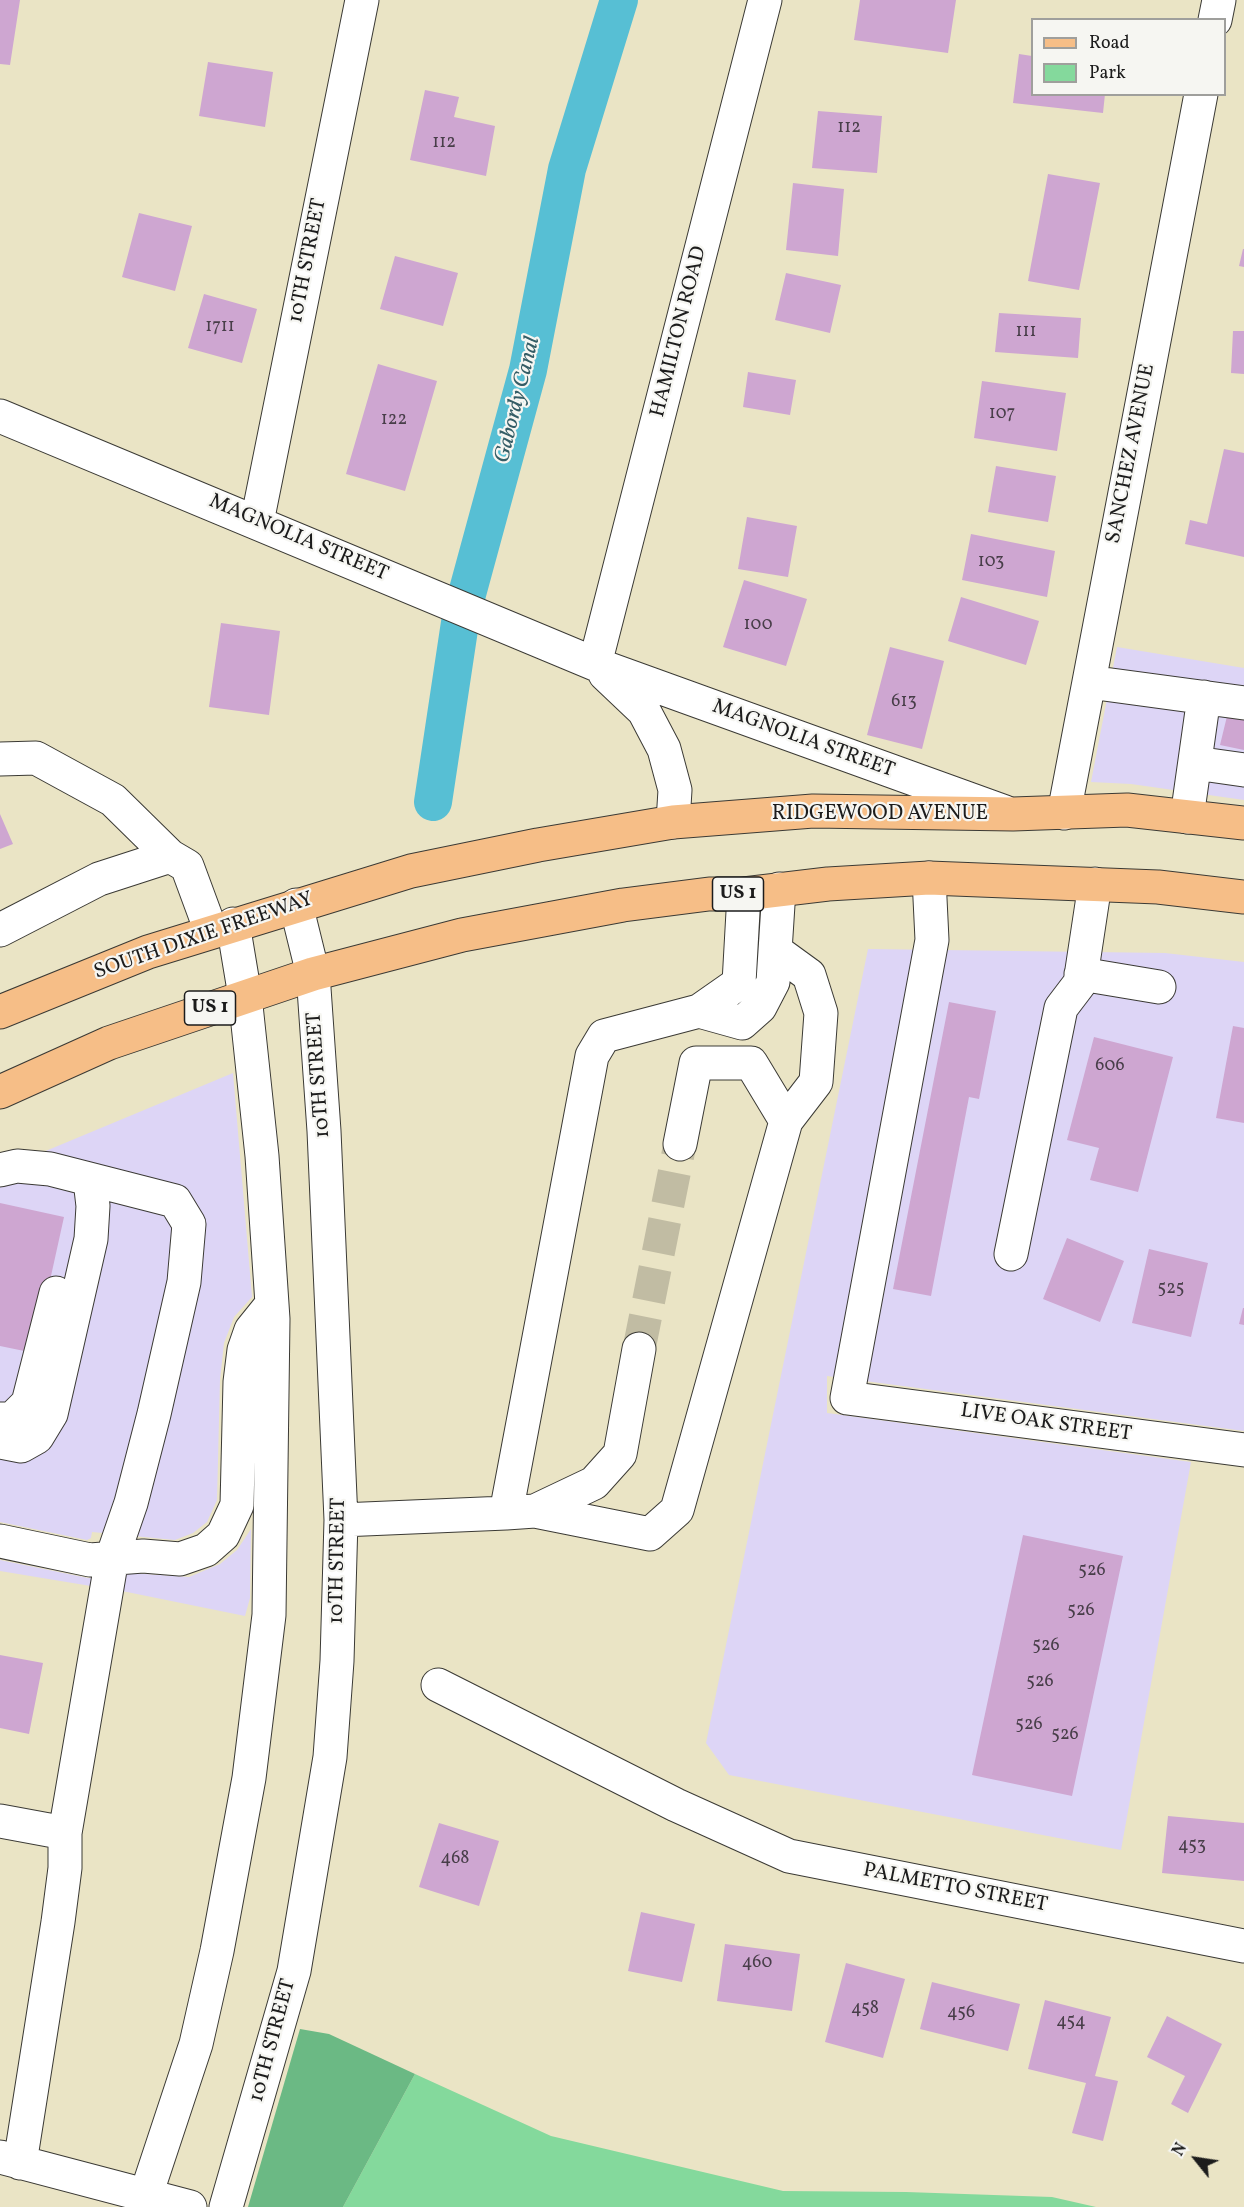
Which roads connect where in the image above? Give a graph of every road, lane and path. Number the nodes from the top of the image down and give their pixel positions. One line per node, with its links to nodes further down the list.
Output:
1 (362, 0): 7 (street, 10TH STREET)
2 (765, 0): 8 (street, HAMILTON ROAD)
3 (1219, 0): 4 (street)
4 (1215, 18)
5 (1201, 96): 9 (street, SANCHEZ AVENUE)
6 (0, 416): 7 (street, MAGNOLIA STREET)
7 (257, 522): 8 (street, MAGNOLIA STREET)
8 (595, 664): 16 (street, MAGNOLIA STREET); 18 (street, MAGNOLIA STREET)
9 (1089, 682): 10 (street); 15 (street, SANCHEZ AVENUE)
10 (1204, 698): 11 (street); 13 (street)
11 (1244, 703)
12 (0, 759): 20 (street)
13 (1195, 763): 14 (street); 17 (street)
14 (1244, 770)
15 (1064, 813): 16 (main road, RIDGEWOOD AVENUE); 17 (main road, RIDGEWOOD AVENUE)
16 (1013, 814): 18 (main road, RIDGEWOOD AVENUE)
17 (1187, 817): 19 (main road, RIDGEWOOD AVENUE)
18 (673, 822): 21 (main road, RIDGEWOOD AVENUE)
19 (1244, 823)
20 (170, 856): 28 (street); 29 (street)
21 (411, 871): 27 (main road, SOUTH DIXIE FREEWAY)
22 (929, 878): 23 (main road, US 1); 24 (main road, US 1); 46 (street, LIVE OAK STREET)
23 (1095, 884): 26 (main road, US 1); 32 (street)
24 (779, 890): 25 (main road, US 1); 30 (street)
25 (744, 894): 31 (main road, US 1); 35 (street)
26 (1244, 897)
27 (296, 904): 28 (main road, SOUTH DIXIE FREEWAY); 31 (street, 10TH STREET)
28 (222, 927): 34 (street); 36 (main road, SOUTH DIXIE FREEWAY)
29 (0, 930)
30 (776, 951): 35 (street); 38 (street)
31 (313, 974): 34 (main road, US 1); 49 (street, 10TH STREET)
32 (1081, 974): 33 (street); 42 (street)
33 (1159, 987)
34 (245, 996): 37 (main road, US 1); 43 (street)
35 (699, 1011): 48 (street)
36 (0, 1012)
37 (0, 1092)
38 (786, 1121): 39 (street); 48 (street)
39 (680, 1144)
40 (0, 1170): 41 (street)
41 (87, 1179): 45 (street); 47 (street); 51 (street)
42 (1011, 1254)
43 (272, 1304): 51 (street); 57 (street)
44 (639, 1350): 48 (street)
45 (0, 1419)
46 (1242, 1441)
47 (0, 1442)
48 (520, 1512): 49 (street)
49 (342, 1520): 59 (street, 10TH STREET)
50 (0, 1541): 51 (street)
51 (112, 1558): 54 (street)
52 (438, 1685): 55 (street, PALMETTO STREET)
53 (0, 1821): 54 (street)
54 (65, 1833): 56 (street)
55 (1244, 1946)
56 (10, 2160): 57 (street)
57 (144, 2201): 58 (street)
58 (190, 2207)
59 (226, 2207)

